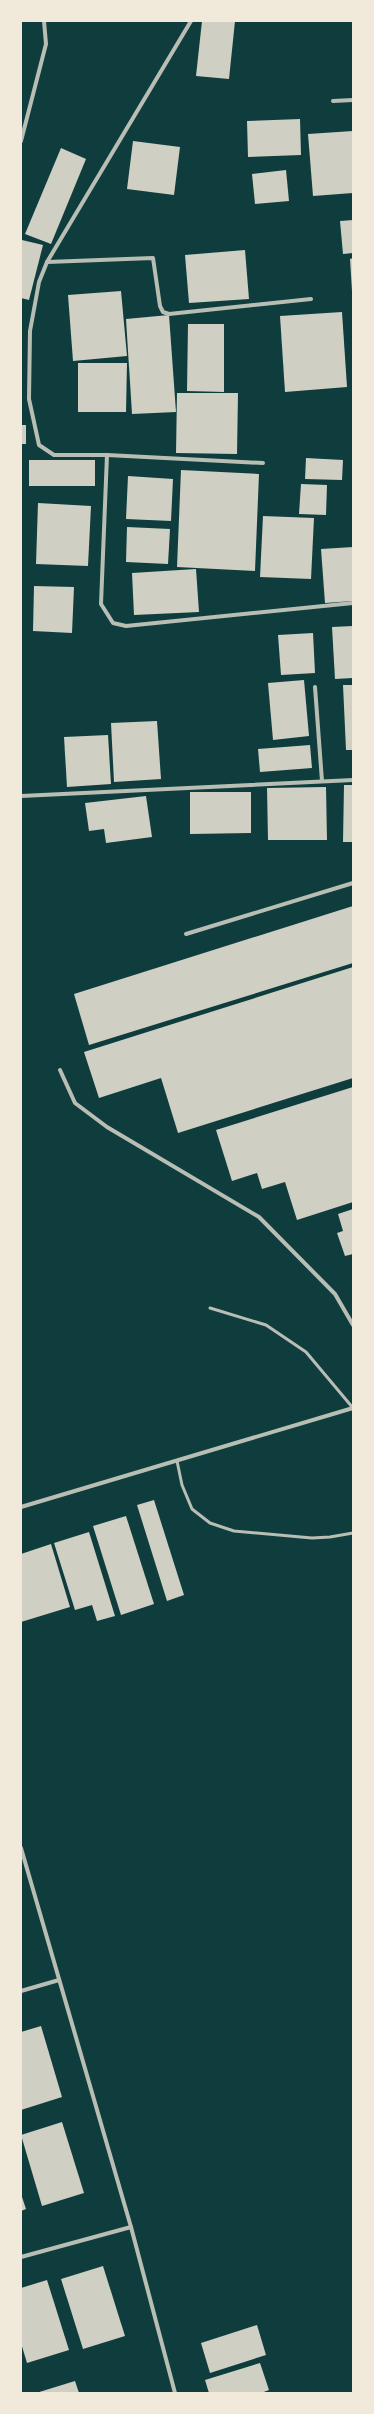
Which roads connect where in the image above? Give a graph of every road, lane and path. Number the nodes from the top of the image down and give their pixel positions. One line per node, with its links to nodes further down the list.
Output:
1 (44, 21): 5 (street)
2 (191, 21): 6 (street)
3 (353, 100): 4 (street)
4 (333, 101)
5 (21, 140)
6 (47, 262): 7 (street); 8 (street)
7 (311, 299)
8 (107, 455): 9 (street); 10 (street)
9 (263, 463)
10 (353, 603)
11 (315, 687): 13 (street)
12 (353, 780): 13 (street)
13 (322, 781): 14 (street)
14 (21, 796)
15 (353, 883): 16 (street)
16 (186, 934)
17 (60, 1070): 19 (street)
18 (210, 1308): 20 (lane)
19 (353, 1325)
20 (353, 1408): 21 (street)
21 (177, 1461): 22 (street); 23 (lane)
22 (21, 1508)
23 (353, 1533)
24 (21, 1848): 25 (street)
25 (59, 1980): 26 (street); 27 (street)
26 (21, 1991)
27 (131, 2227): 28 (street); 29 (street)
28 (21, 2257)
29 (175, 2393)

